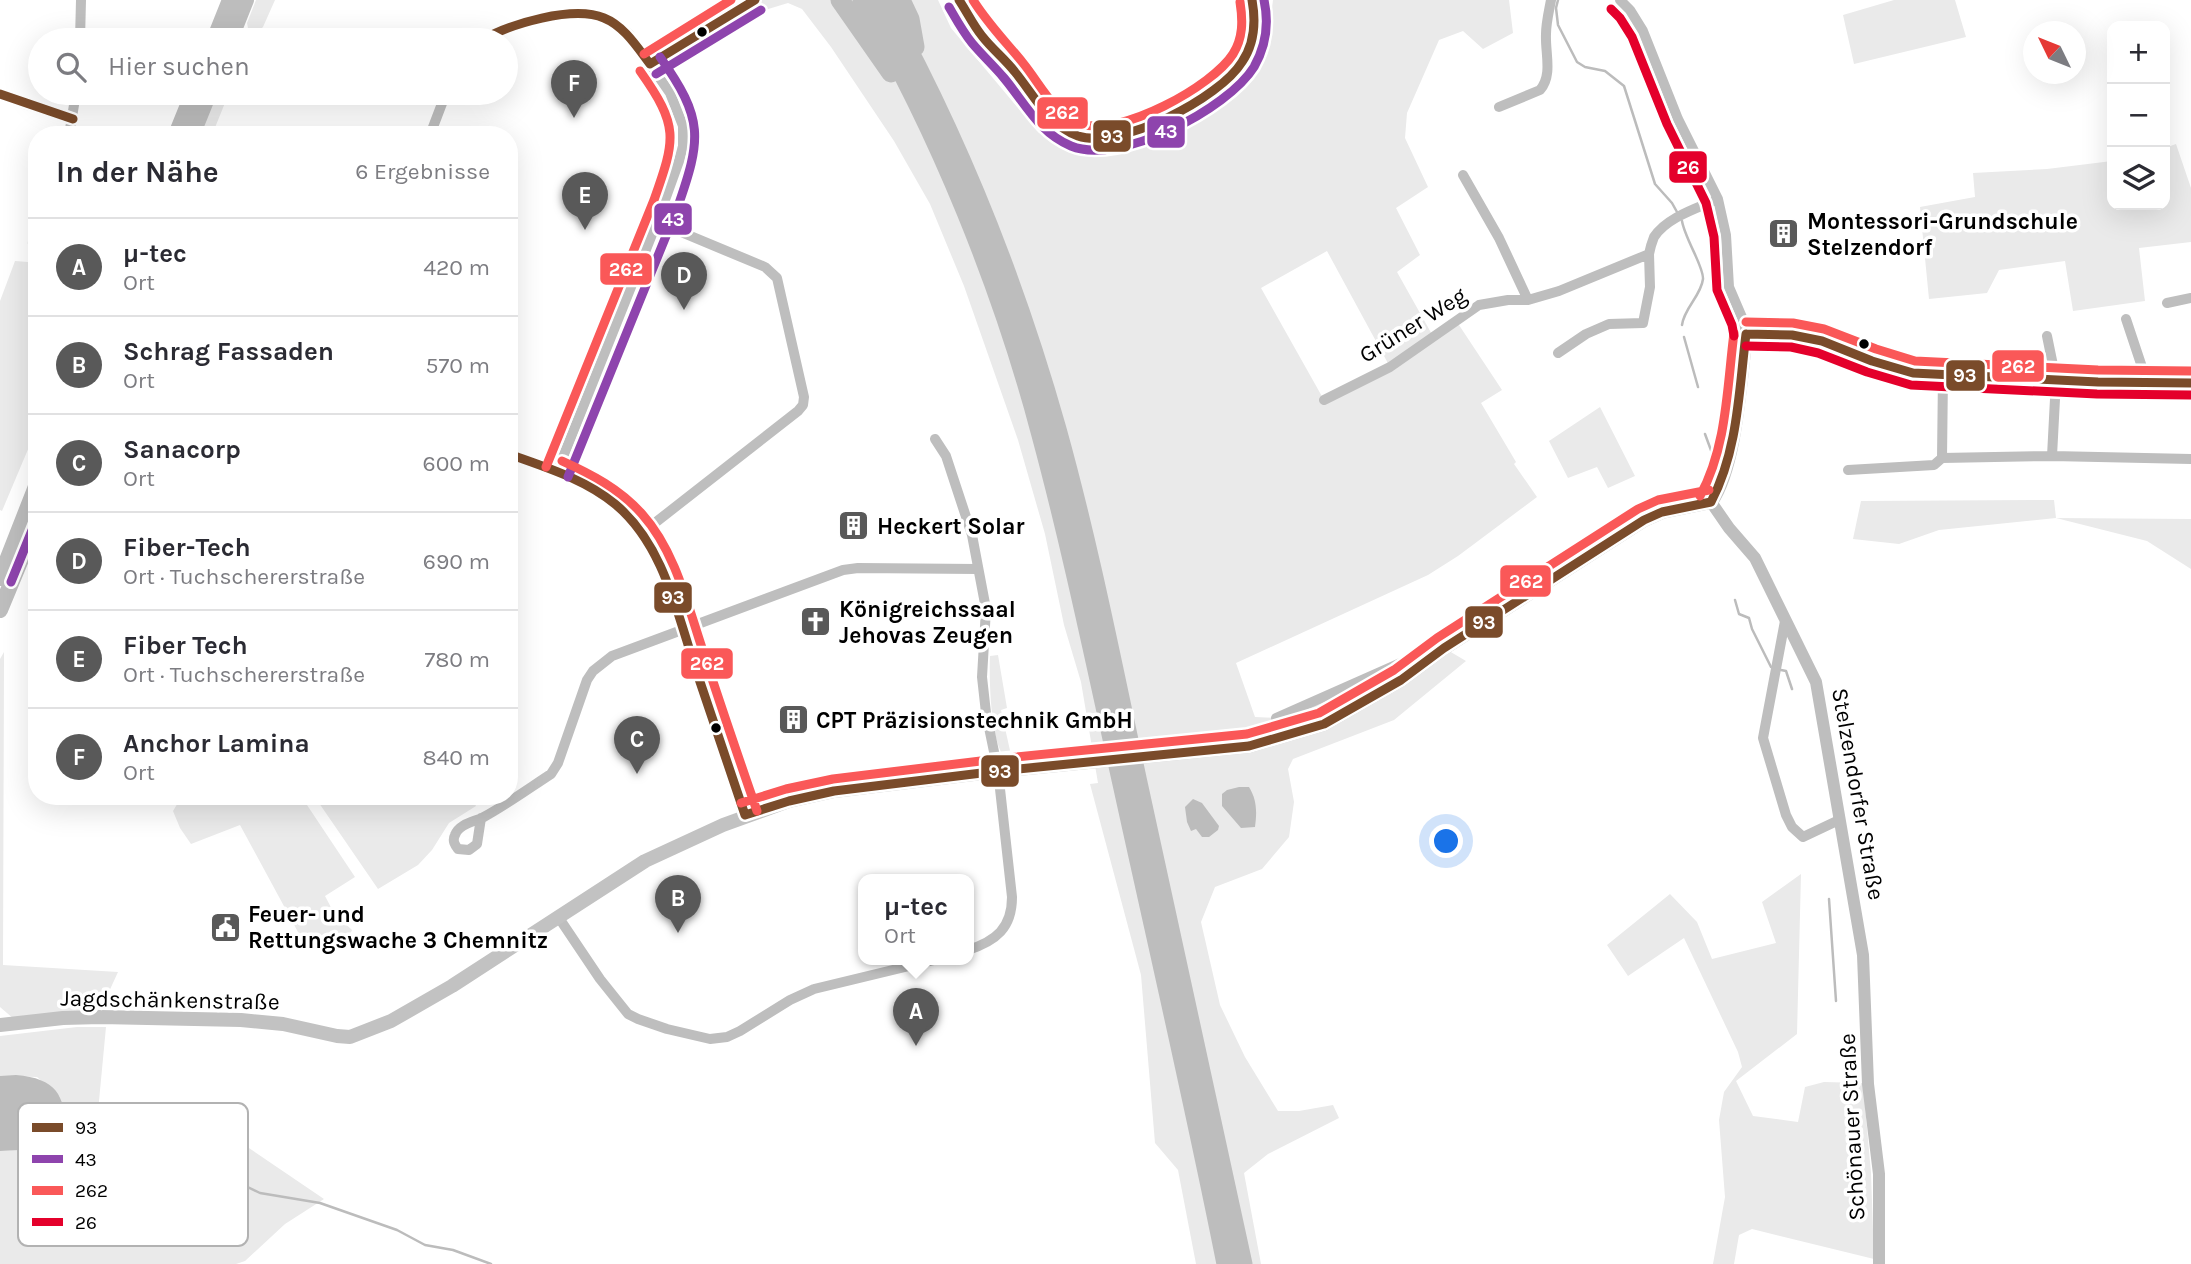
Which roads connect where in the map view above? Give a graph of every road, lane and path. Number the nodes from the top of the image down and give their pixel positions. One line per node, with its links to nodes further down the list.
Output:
1 (81, 0): 13 (street)
2 (231, 0): 14 (highway)
3 (245, 0): 15 (highway)
4 (755, 0): 17 (street)
5 (841, 0): 30 (highway)
6 (862, 0): 30 (highway)
7 (882, 0): 18 (highway)
8 (901, 0): 18 (highway)
9 (960, 0): 10 (street)
10 (1252, 0)
11 (1551, 0): 24 (street)
12 (1620, 0): 32 (street)
13 (80, 28)
14 (220, 28)
15 (234, 28)
16 (509, 28): 17 (street)
17 (650, 64): 33 (street)
18 (919, 72): 66 (highway)
19 (0, 94): 25 (street)
20 (75, 105): 25 (street)
21 (189, 105): 27 (highway)
22 (203, 105): 28 (highway)
23 (441, 105): 29 (street)
24 (1499, 107)
25 (73, 119): 26 (street)
26 (71, 126)
27 (181, 126)
28 (195, 126)
29 (433, 126)
30 (943, 161): 66 (highway)
31 (1463, 175): 36 (street)
32 (1718, 199): 34 (street); 39 (street)
33 (657, 222): 53 (street); 56 (street)
34 (1649, 254): 36 (street, Grüner Weg); 41 (street)
35 (2191, 298): 37 (street)
36 (1528, 300): 46 (street, Grüner Weg)
37 (2167, 303)
38 (2126, 319): 44 (street)
39 (1746, 334): 42 (main road); 54 (main road)
40 (2047, 336): 43 (street)
41 (1558, 353)
42 (1943, 375): 43 (main road); 50 (street)
43 (2056, 380): 44 (main road); 48 (street)
44 (2147, 382): 45 (main road)
45 (2191, 383)
46 (1324, 401)
47 (935, 439): 58 (street)
48 (2052, 456): 50 (street); 51 (street)
49 (518, 457): 53 (street)
50 (1942, 458): 52 (street)
51 (2191, 459)
52 (1848, 470)
53 (557, 472): 56 (street)
54 (1711, 502): 61 (street, Stelzendorfer Straße); 63 (main road, Jagdschänkenstraße)
55 (28, 507): 59 (main road)
56 (642, 533): 62 (street)
57 (28, 542): 60 (main road)
58 (977, 569): 62 (street); 67 (street)
59 (0, 578)
60 (0, 610)
61 (1786, 621): 71 (street, Stelzendorfer Straße); 71 (street)
62 (683, 630): 64 (street); 68 (street)
63 (1444, 648): 65 (street, Jagdschänkenstraße); 67 (main road, Jagdschänkenstraße)
64 (704, 694)
65 (1276, 718)
66 (1119, 732): 77 (highway)
67 (998, 771): 72 (main road, Jagdschänkenstraße); 73 (street)
68 (518, 795)
69 (502, 805): 70 (street)
70 (481, 818)
71 (1839, 820): 75 (street, Stelzendorfer Straße)
72 (559, 918): 74 (street); 76 (main road, Jagdschänkenstraße)
73 (974, 948)
74 (913, 965)
75 (1863, 988): 80 (street, Schönauer Straße)
76 (0, 1025)
77 (1214, 1165): 78 (highway); 79 (highway)
78 (1226, 1264)
79 (1243, 1264)
80 (1879, 1264)

